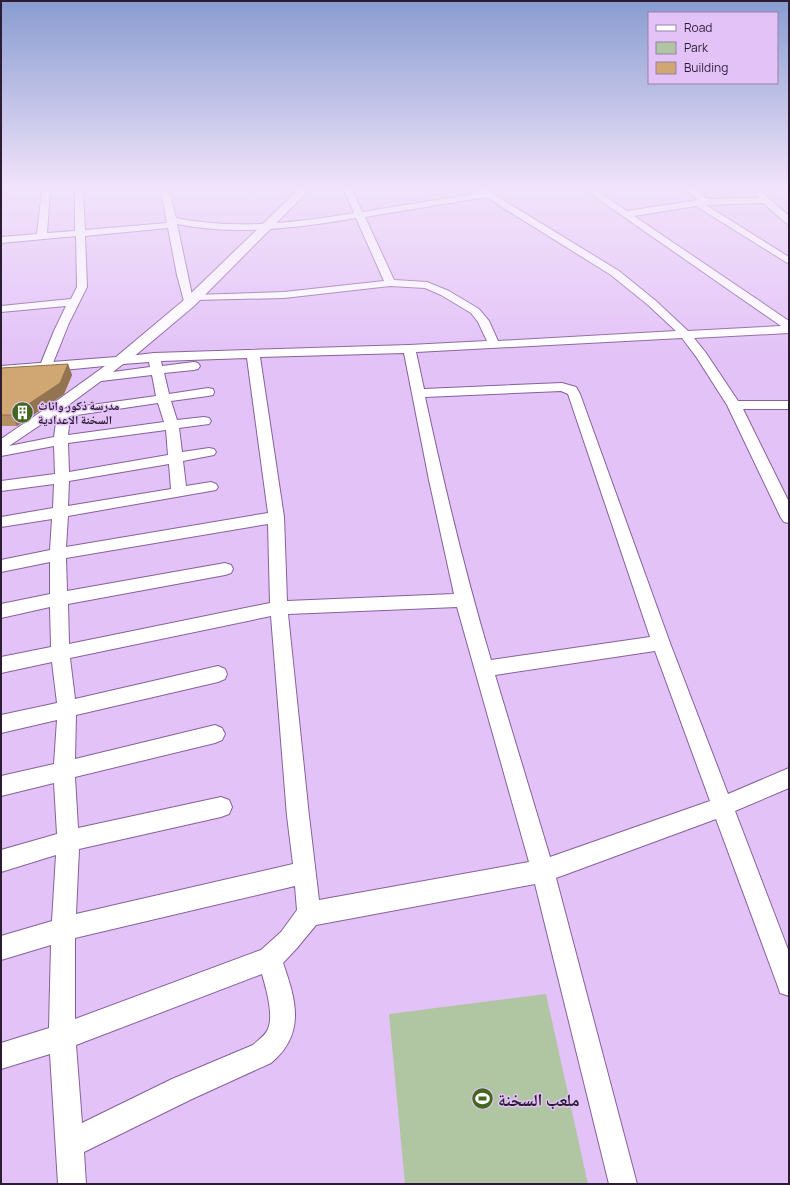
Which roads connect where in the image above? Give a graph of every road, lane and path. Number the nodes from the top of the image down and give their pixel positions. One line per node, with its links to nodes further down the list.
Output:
1 (80, 245): 11 (street)
2 (176, 245): 10 (street)
3 (248, 245): 10 (street)
4 (374, 245): 9 (street)
5 (570, 245): 14 (street)
6 (670, 245): 13 (street)
7 (766, 245): 8 (street)
8 (789, 261)
9 (390, 283): 10 (street); 15 (street)
10 (193, 300): 18 (street)
11 (75, 302): 12 (street); 21 (street)
12 (1, 309)
13 (789, 327): 14 (street)
14 (684, 333): 15 (street); 27 (street)
15 (494, 344): 16 (street)
16 (409, 349): 17 (street); 25 (street)
17 (253, 354): 19 (street); 43 (street)
18 (120, 361): 19 (street); 21 (street); 23 (street)
19 (156, 363): 20 (street); 23 (street); 26 (street)
20 (207, 364)
21 (45, 368): 22 (street)
22 (1, 371)
23 (99, 377): 29 (street)
24 (208, 392): 26 (street)
25 (418, 393): 49 (street); 52 (street)
26 (163, 398): 29 (street); 31 (street)
27 (734, 405): 28 (street); 42 (street)
28 (789, 405)
29 (59, 412): 32 (street); 33 (street)
30 (204, 421): 31 (street)
31 (172, 426): 32 (street); 36 (street)
32 (61, 440): 34 (street); 37 (street)
33 (1, 445)
34 (1, 452)
35 (209, 452): 36 (street)
36 (176, 458): 37 (street); 40 (street)
37 (62, 478): 38 (street); 41 (street)
38 (1, 486)
39 (211, 486): 40 (street)
40 (179, 492): 41 (street)
41 (60, 512): 44 (street); 45 (street)
42 (788, 514)
43 (276, 517): 45 (street); 50 (street)
44 (1, 522)
45 (58, 554): 46 (street); 48 (street)
46 (1, 566)
47 (225, 569): 48 (street)
48 (58, 599): 51 (street); 53 (street)
49 (464, 600): 50 (street); 55 (street)
50 (279, 608): 53 (street); 68 (street)
51 (1, 611)
52 (661, 643): 55 (street); 63 (street)
53 (60, 654): 54 (street); 57 (street)
54 (1, 665)
55 (484, 669): 67 (street)
56 (218, 674): 57 (street)
57 (67, 709): 58 (street); 60 (street)
58 (1, 724)
59 (215, 734): 60 (street)
60 (64, 770): 62 (street); 65 (street)
61 (789, 778): 63 (street)
62 (1, 786)
63 (723, 806): 67 (street); 73 (street)
64 (221, 807): 65 (street)
65 (68, 841): 66 (street); 70 (street)
66 (1, 861)
67 (543, 871): 69 (street); 78 (street)
68 (305, 872): 69 (street); 70 (street)
69 (309, 914): 72 (street)
70 (63, 929): 71 (street); 74 (street)
71 (1, 948)
72 (269, 959): 74 (street); 76 (street)
73 (789, 984)
74 (62, 1038): 75 (street); 76 (street)
75 (1, 1056)
76 (69, 1144): 77 (street)
77 (72, 1184)
78 (623, 1184)

